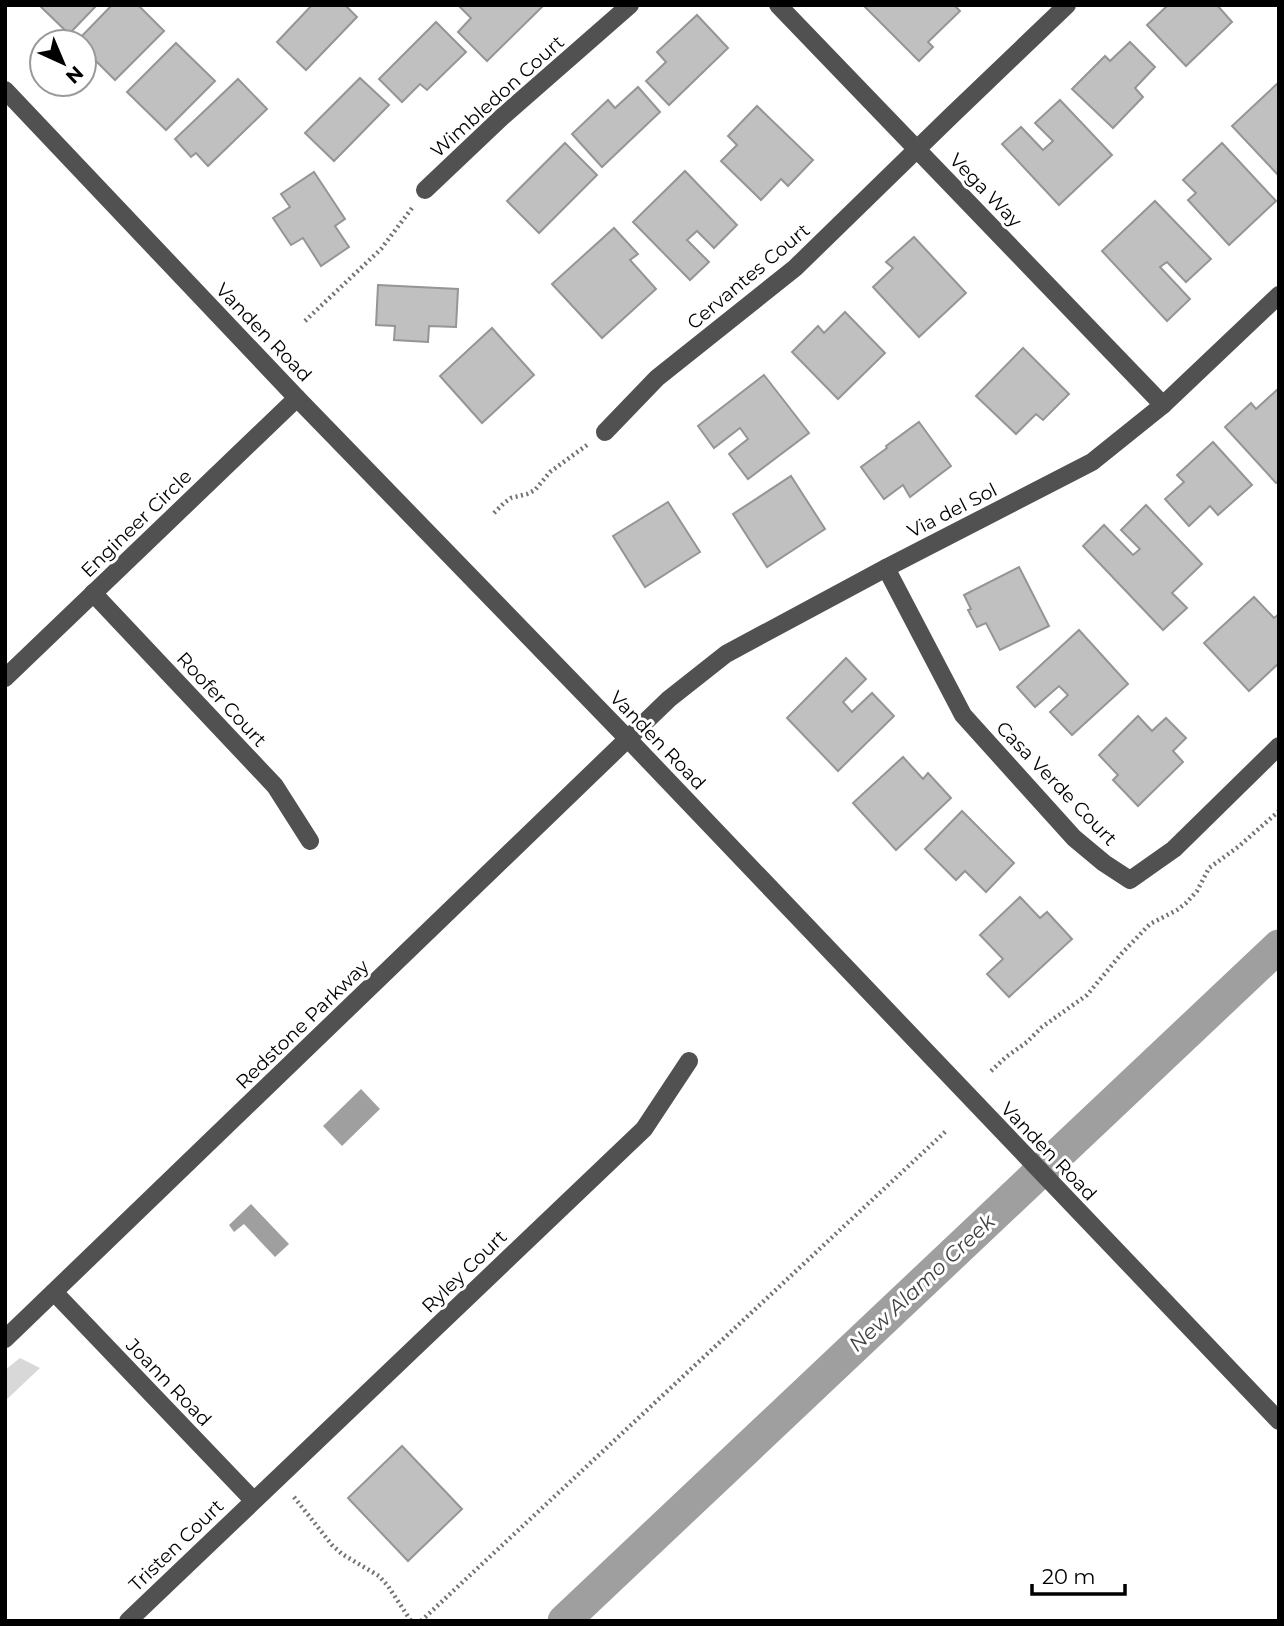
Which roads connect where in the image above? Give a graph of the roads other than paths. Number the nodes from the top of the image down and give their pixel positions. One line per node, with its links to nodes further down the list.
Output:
1 (630, 5): 6 (street, Wimbledon Court)
2 (778, 5): 5 (street, Vega Way)
3 (1067, 5): 5 (street)
4 (5, 90): 8 (street, Vanden Road)
5 (917, 150): 9 (street, Vega Way); 10 (street, Cervantes Court)
6 (425, 190)
7 (1279, 295): 9 (street, Via del Sol)
8 (297, 398): 12 (street, Engineer Circle); 14 (street, Vanden Road)
9 (1163, 405): 11 (street, Via del Sol)
10 (605, 432)
11 (886, 568): 14 (street, Via del Sol); 15 (street, Casa Verde Court)
12 (93, 593): 13 (street, Engineer Circle); 16 (street, Roofer Court)
13 (5, 678)
14 (628, 739): 18 (street, Redstone Parkway); 20 (street, Vanden Road)
15 (1279, 746)
16 (310, 841)
17 (689, 1061): 21 (street, Ryley Court)
18 (54, 1292): 19 (street, Redstone Parkway); 21 (street, Joann Road)
19 (5, 1339)
20 (1279, 1421)
21 (253, 1500): 22 (street, Tristen Court)
22 (128, 1621)

